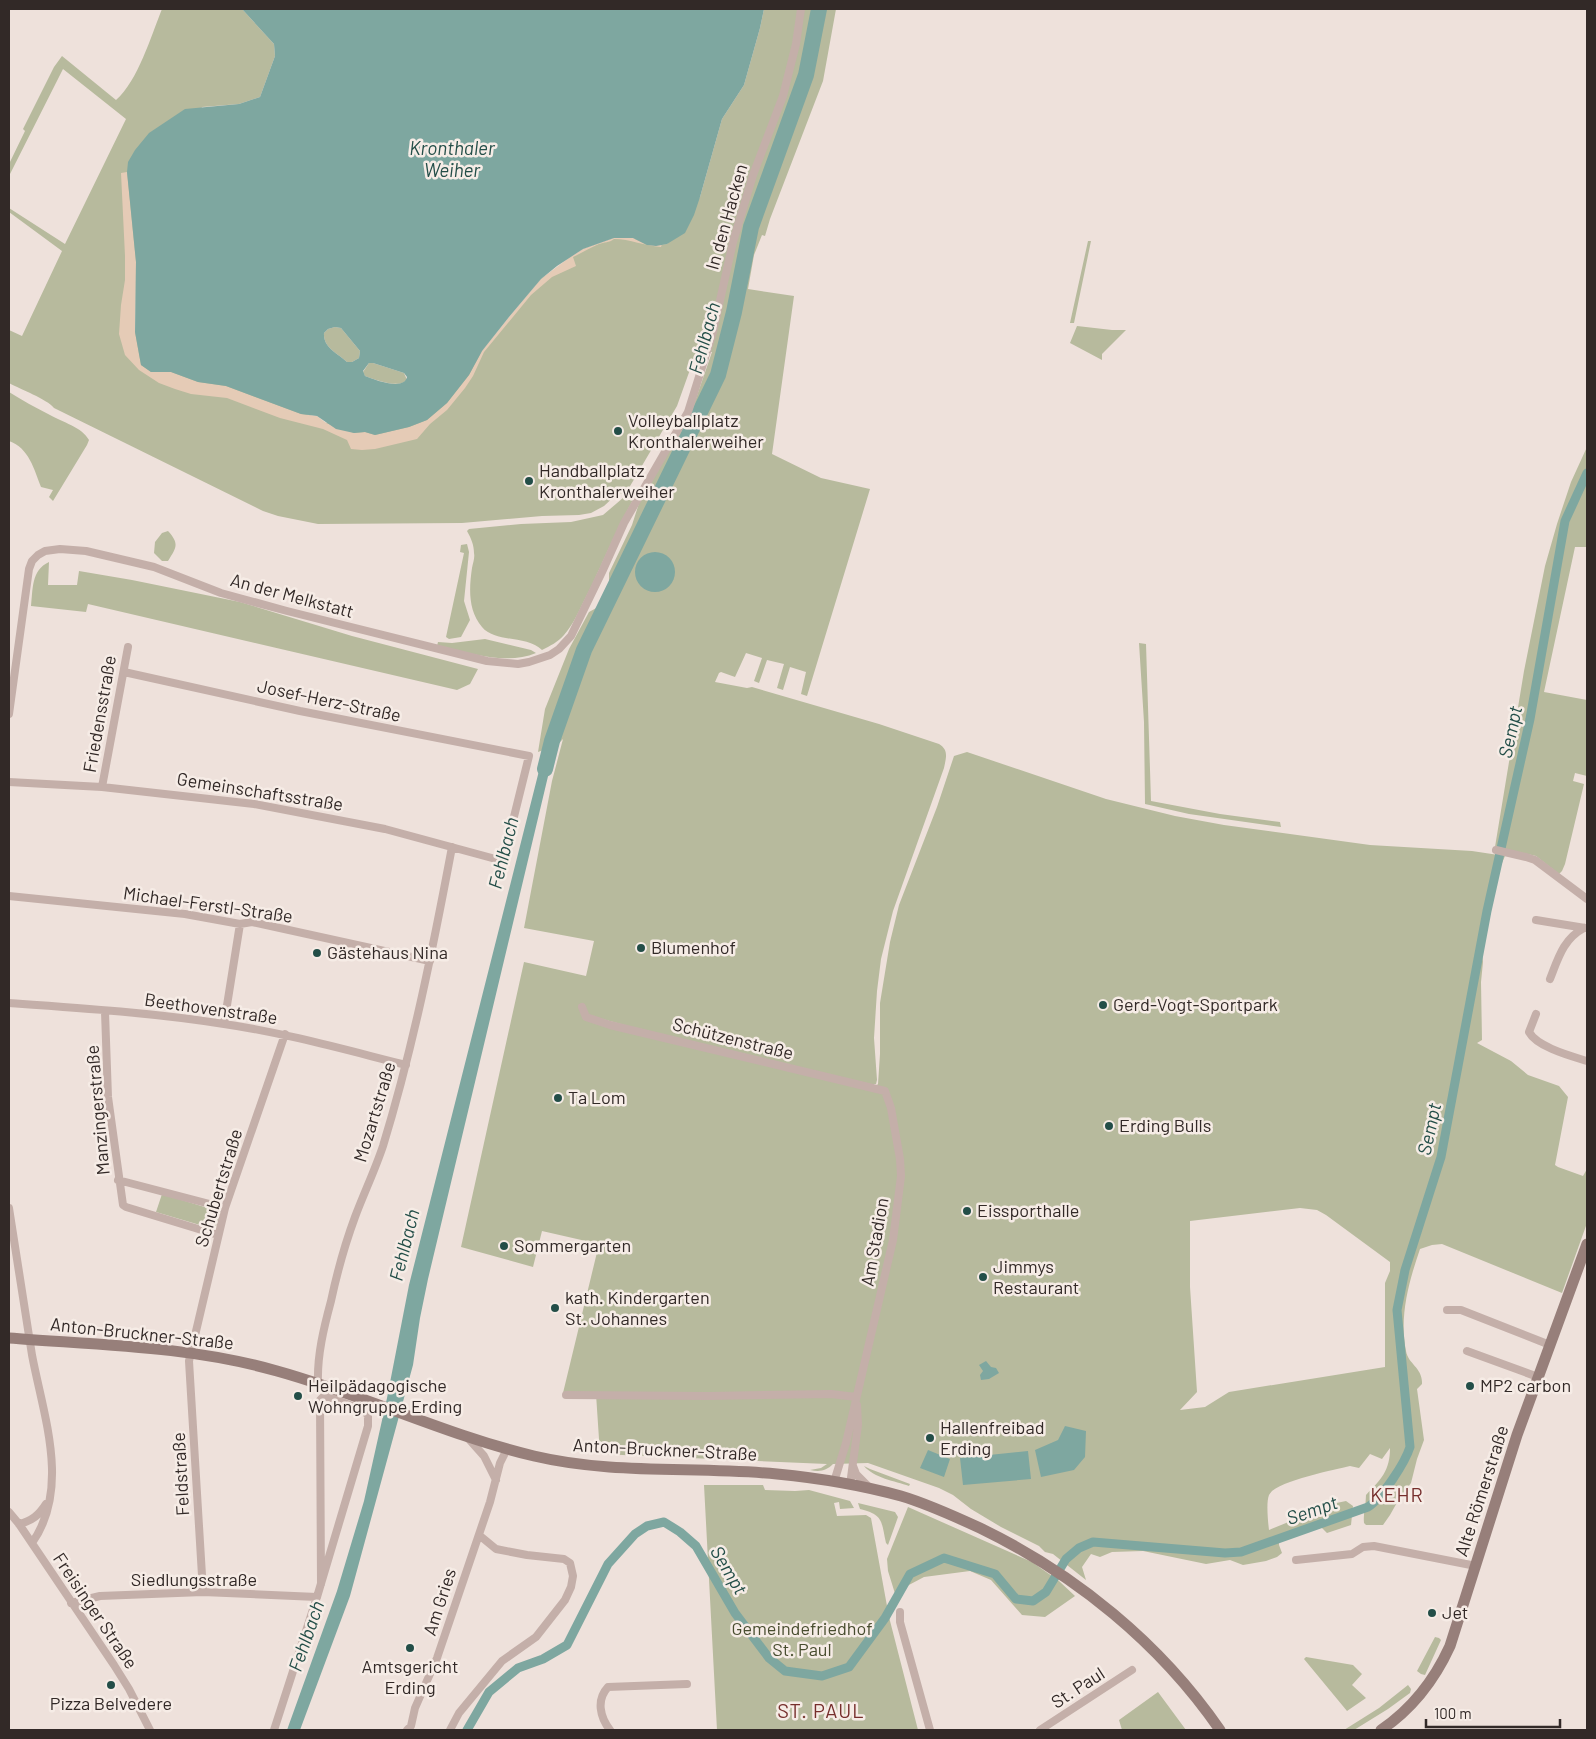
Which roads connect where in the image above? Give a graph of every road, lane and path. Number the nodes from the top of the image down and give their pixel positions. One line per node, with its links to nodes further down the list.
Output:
1 (801, 9): 3 (street, In den Hacken)
2 (128, 646): 5 (street, Friedensstraße)
3 (541, 659): 4 (street, An der Melkstatt)
4 (12, 671): 6 (street)
5 (124, 672): 8 (street, Friedensstraße); 11 (street, Josef-Herz-Straße)
6 (9, 714)
7 (9, 782): 8 (street, Gemeinschaftsstraße)
8 (102, 786): 9 (street, Gemeinschaftsstraße)
9 (452, 847): 11 (street, Gemeinschaftsstraße); 17 (street, Mozartstraße)
10 (1496, 850): 13 (street)
11 (503, 861)
12 (9, 896): 15 (street, Michael-Ferstl-Straße)
13 (1587, 899)
14 (1536, 920): 16 (street)
15 (240, 924): 17 (street, Michael-Ferstl-Straße); 23 (street)
16 (1586, 928): 18 (street)
17 (430, 961): 26 (street, Mozartstraße)
18 (1550, 979)
19 (9, 1003): 21 (street, Beethovenstraße)
20 (582, 1007): 27 (street, Schützenstraße)
21 (105, 1012): 23 (street, Beethovenstraße); 28 (street, Manzingerstraße)
22 (1536, 1014): 25 (street)
23 (224, 1024): 24 (street, Beethovenstraße)
24 (285, 1034): 26 (street, Beethovenstraße); 30 (street, Schubertstraße)
25 (1587, 1061)
26 (406, 1065): 40 (street, Mozartstraße)
27 (885, 1091): 42 (street, Am Stadion)
28 (118, 1180): 30 (street); 31 (street, Manzingerstraße)
29 (9, 1208): 35 (street)
30 (225, 1208): 31 (street, Schubertstraße)
31 (218, 1234): 38 (street, Schubertstraße)
32 (1587, 1244): 36 (main road, Alte Römerstraße)
33 (1447, 1310): 36 (street)
34 (9, 1338): 35 (main road, Anton-Bruckner-Straße)
35 (30, 1340): 38 (main road, Anton-Bruckner-Straße); 51 (street)
36 (1550, 1345): 39 (main road, Alte Römerstraße)
37 (1467, 1351): 39 (street)
38 (191, 1353): 40 (main road, Anton-Bruckner-Straße); 59 (street, Feldstraße)
39 (1538, 1377): 57 (main road, Alte Römerstraße)
40 (318, 1383): 43 (main road, Anton-Bruckner-Straße)
41 (566, 1395): 42 (street)
42 (856, 1397): 46 (street, Am Stadion); 48 (street, Am Stadion)
43 (367, 1406): 44 (main road, Anton-Bruckner-Straße); 58 (street); 58 (street)
44 (465, 1435): 45 (main road, Anton-Bruckner-Straße); 47 (street)
45 (507, 1449): 47 (street, Am Gries); 48 (main road, Anton-Bruckner-Straße)
46 (852, 1464): 49 (street, Am Stadion); 50 (street)
47 (496, 1481): 54 (street, Am Gries)
48 (834, 1482): 49 (main road, Anton-Bruckner-Straße)
49 (850, 1485): 50 (main road, Anton-Bruckner-Straße)
50 (874, 1490): 73 (main road, Anton-Bruckner-Straße)
51 (48, 1501): 53 (street); 55 (street)
52 (9, 1512): 53 (street, Freisinger Straße)
53 (19, 1524): 55 (street, Freisinger Straße)
54 (478, 1535): 65 (street, Am Gries); 69 (street)
55 (32, 1543): 61 (street, Freisinger Straße)
56 (1296, 1560): 57 (street)
57 (1476, 1566): 74 (main road, Alte Römerstraße)
58 (321, 1584): 60 (street)
59 (203, 1592): 60 (street, Siedlungsstraße); 61 (street, Siedlungsstraße)
60 (317, 1597): 67 (street)
61 (71, 1603): 66 (street, Freisinger Straße)
62 (900, 1612): 71 (street)
63 (1132, 1670): 72 (street, St. Paul)
64 (686, 1684): 70 (street)
65 (409, 1728): 68 (street)
66 (150, 1730)
67 (274, 1730)
68 (418, 1730)
69 (450, 1730)
70 (610, 1730)
71 (930, 1730)
72 (1040, 1730)
73 (1220, 1730)
74 (1381, 1730)

